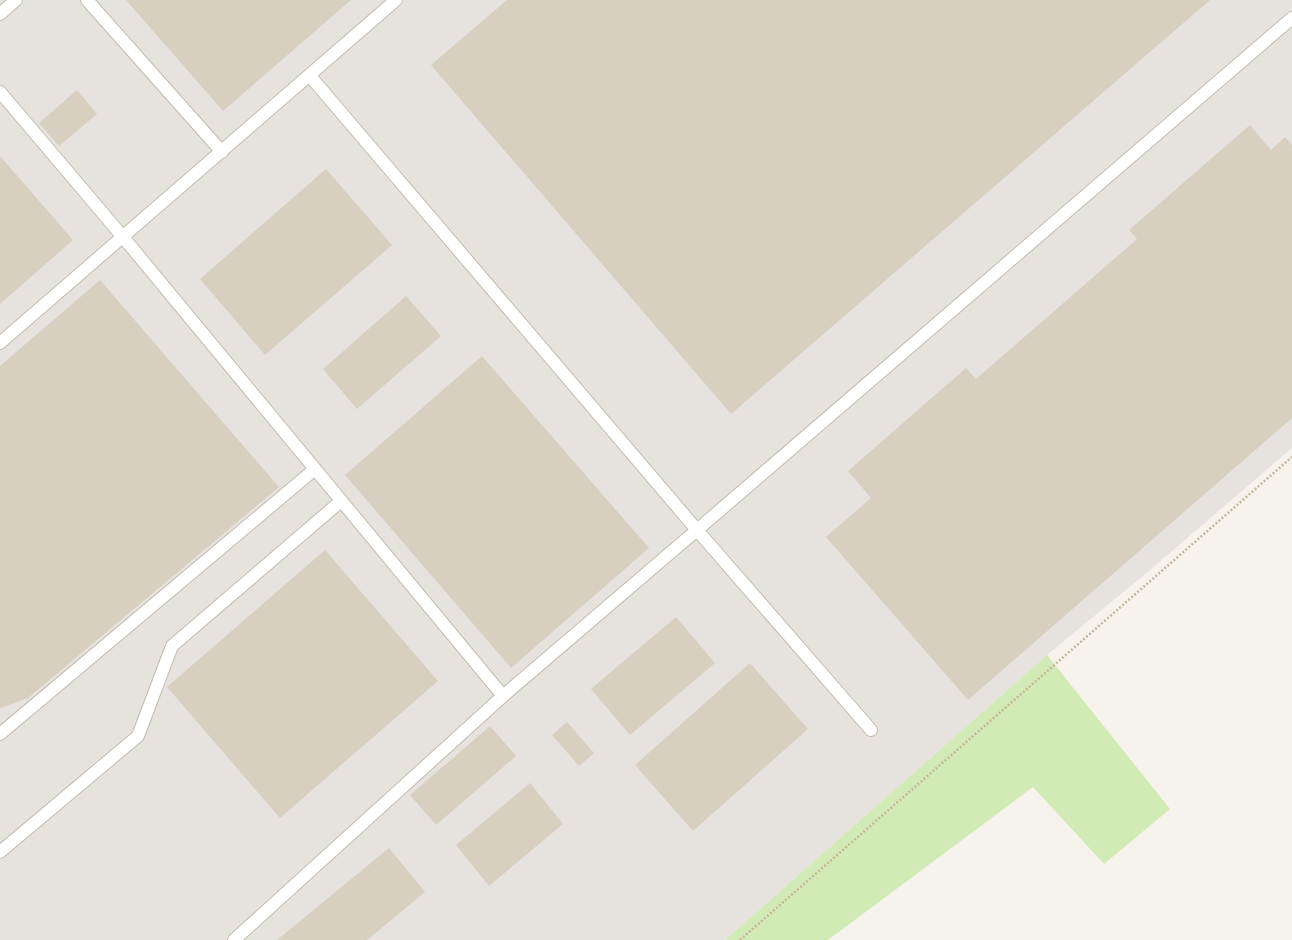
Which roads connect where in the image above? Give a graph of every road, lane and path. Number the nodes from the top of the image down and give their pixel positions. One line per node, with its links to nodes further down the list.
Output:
1 (16, 0): 4 (lane)
2 (87, 0): 8 (lane)
3 (396, 0): 6 (lane)
4 (0, 14)
5 (1292, 18): 14 (lane)
6 (310, 76): 8 (lane); 14 (lane)
7 (0, 92): 9 (lane)
8 (222, 152): 9 (lane)
9 (123, 237): 10 (lane); 12 (lane)
10 (0, 343)
11 (1292, 457): 20 (path)
12 (315, 469): 13 (lane); 17 (lane)
13 (341, 501): 15 (lane); 18 (lane)
14 (697, 530): 15 (lane); 16 (lane)
15 (503, 696): 19 (lane)
16 (871, 730)
17 (0, 734)
18 (0, 852)
19 (234, 940)
20 (740, 940)

